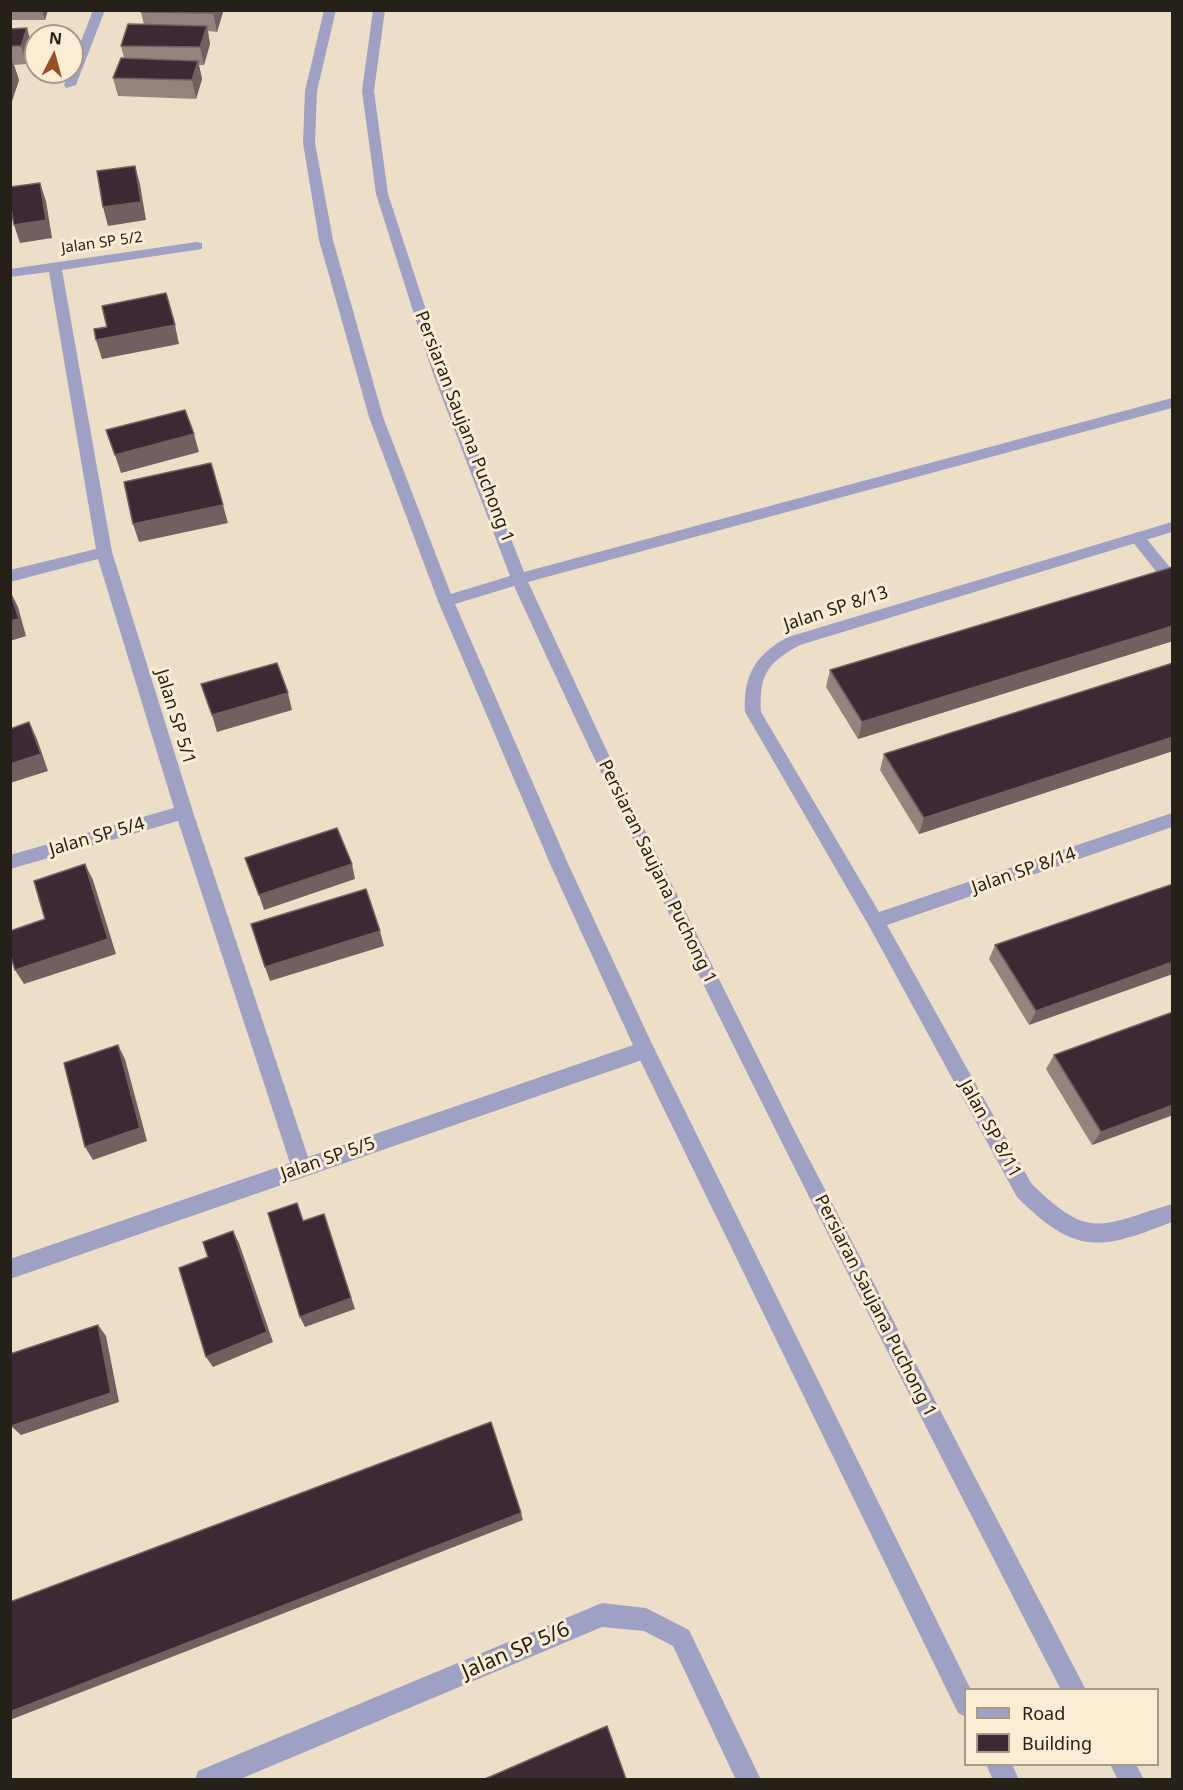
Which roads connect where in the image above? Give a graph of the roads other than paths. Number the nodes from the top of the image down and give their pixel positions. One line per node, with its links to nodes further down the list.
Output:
1 (99, 10): 4 (street)
2 (330, 10): 15 (street)
3 (379, 10): 13 (street, Persiaran Saujana Puchong 1)
4 (70, 85)
5 (197, 246): 6 (street, Jalan SP 5/2)
6 (54, 267): 7 (street, Jalan SP 5/2); 11 (street, Jalan SP 5/1)
7 (10, 273)
8 (1173, 403): 13 (street)
9 (1173, 527): 10 (street, Jalan SP 8/13)
10 (1137, 537): 14 (street); 19 (street, Jalan SP 8/13)
11 (104, 552): 12 (street); 16 (street, Jalan SP 5/1)
12 (10, 576)
13 (519, 579): 15 (street); 24 (street, Persiaran Saujana Puchong 1)
14 (1173, 580)
15 (446, 601): 20 (street)
16 (184, 812): 18 (street, Jalan SP 5/4); 21 (street, Jalan SP 5/1)
17 (1173, 820): 19 (street, Jalan SP 8/14)
18 (10, 862)
19 (874, 921): 22 (street, Jalan SP 8/11)
20 (645, 1050): 21 (street, Jalan SP 5/5); 25 (street)
21 (302, 1168): 23 (street, Jalan SP 5/5)
22 (1173, 1213)
23 (10, 1269)
24 (1073, 1688)
25 (964, 1701)
26 (999, 1766): 30 (street)
27 (1123, 1766): 31 (street)
28 (207, 1779): 29 (street, Jalan SP 5/6)
29 (749, 1779)
30 (1007, 1779)
31 (1132, 1779)

